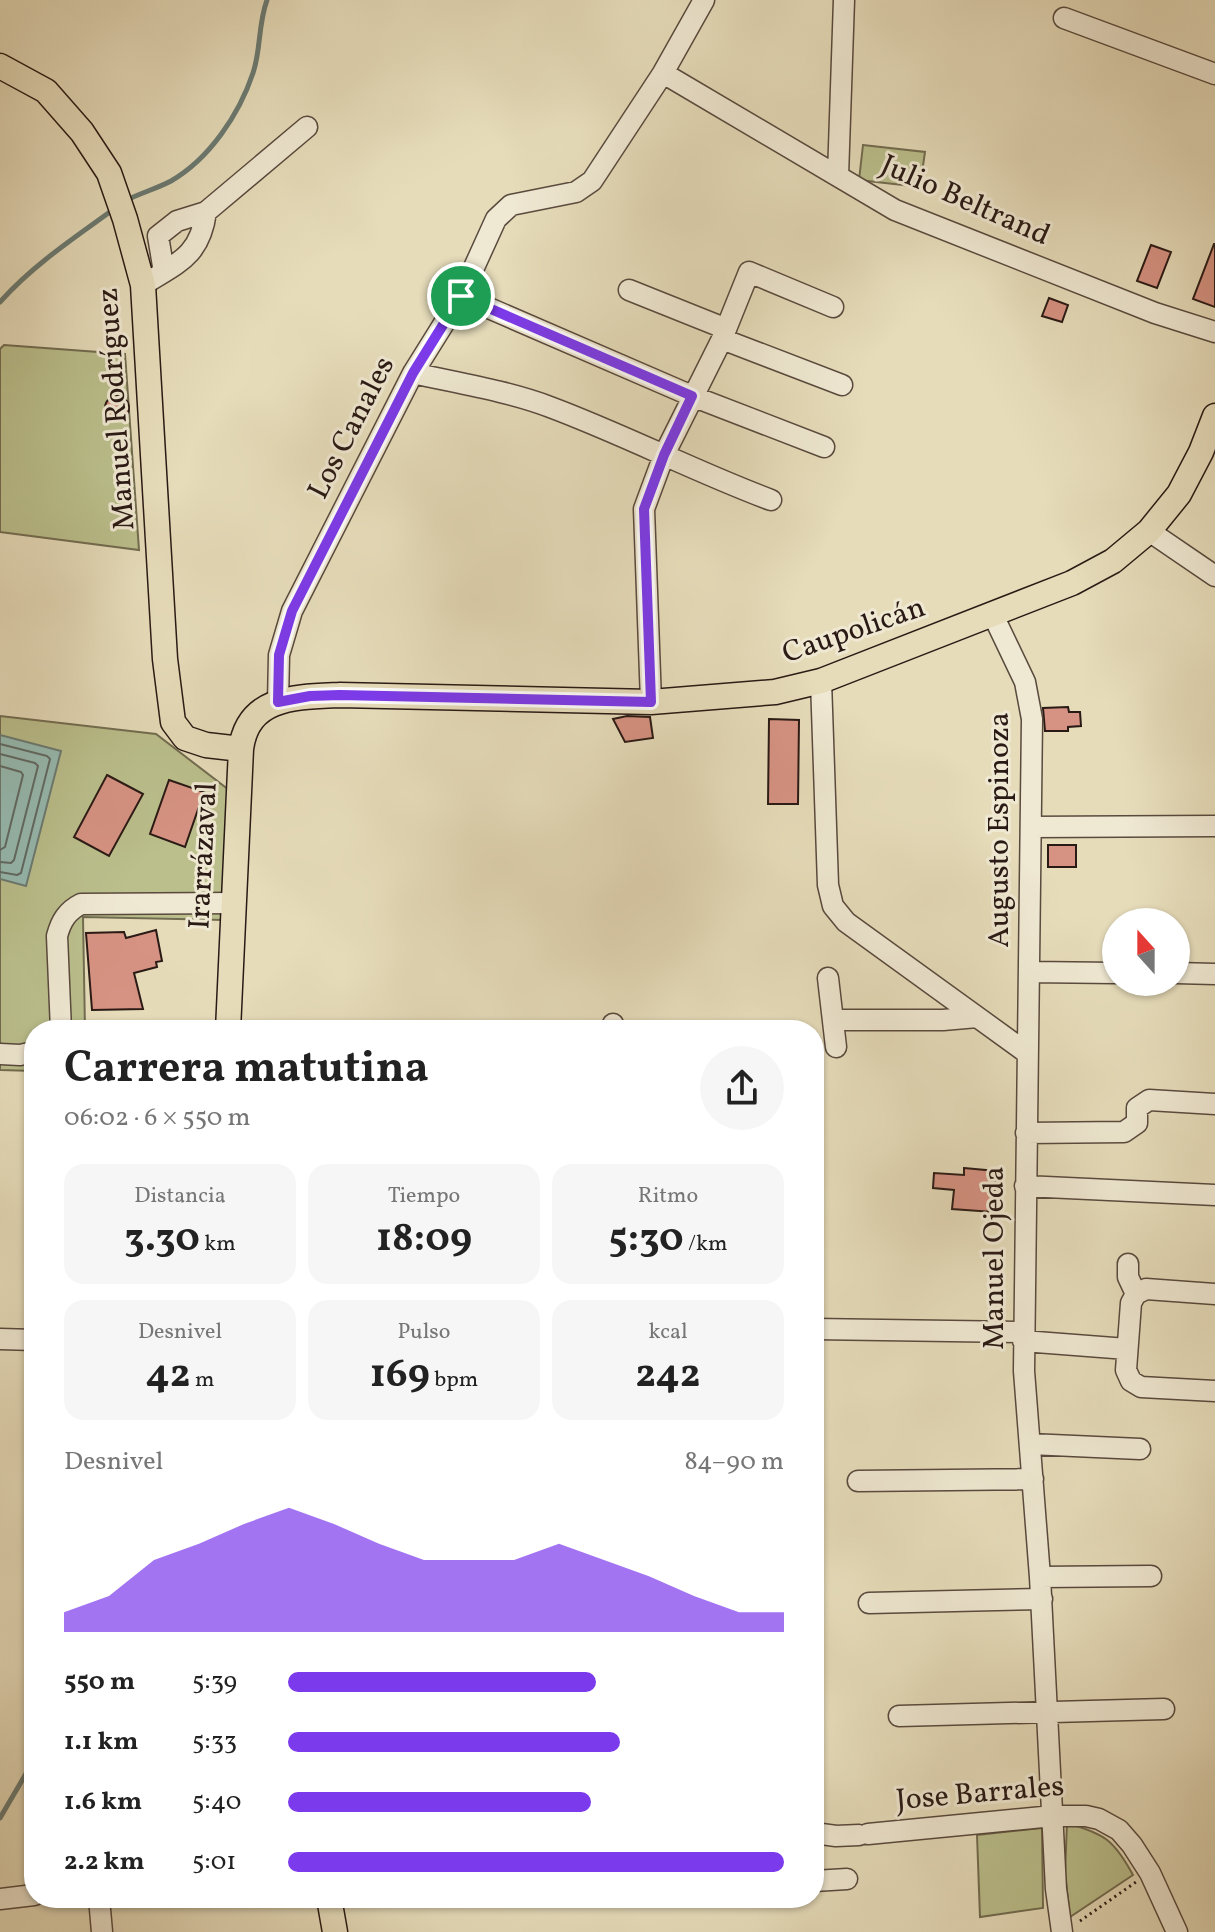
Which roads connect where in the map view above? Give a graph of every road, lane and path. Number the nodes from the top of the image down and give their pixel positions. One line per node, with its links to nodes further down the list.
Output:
1 (704, 0): 5 (street, Los Canales)
2 (844, 0): 8 (street)
3 (1064, 18): 6 (street)
4 (0, 66): 11 (main road, Manuel Rodríguez)
5 (663, 73): 8 (street, Julio Beltrand); 13 (street, Los Canales)
6 (1215, 74)
7 (307, 127): 9 (street)
8 (838, 176): 15 (street, Julio Beltrand)
9 (206, 212): 10 (street); 10 (street)
10 (164, 272): 11 (street)
11 (143, 285): 31 (main road, Manuel Rodríguez)
12 (629, 290): 16 (street)
13 (461, 296): 17 (street, Los Canales); 19 (street)
14 (833, 307): 16 (street)
15 (1215, 332)
16 (723, 333): 18 (street); 19 (street)
17 (413, 373): 22 (street); 29 (street, Los Canales)
18 (842, 385)
19 (692, 396): 21 (street); 22 (street)
20 (1215, 416): 23 (main road, Caupolicán)
21 (824, 447)
22 (664, 455): 24 (street); 30 (street)
23 (1208, 456): 25 (main road, Caupolicán)
24 (771, 500)
25 (1149, 531): 26 (street); 27 (main road, Caupolicán)
26 (1215, 576)
27 (993, 615): 28 (main road, Caupolicán); 33 (street, Augusto Espinoza)
28 (821, 681): 30 (main road, Caupolicán); 40 (street)
29 (278, 702): 30 (main road, Caupolicán); 31 (main road, Irarrázaval)
30 (651, 702)
31 (241, 749): 34 (main road, Irarrázaval)
32 (1215, 826): 33 (street)
33 (1032, 827): 35 (street, Augusto Espinoza)
34 (234, 903): 41 (street); 42 (main road, Irarrázaval)
35 (1030, 972): 36 (street); 45 (street, Augusto Espinoza)
36 (1102, 973)
37 (1190, 973): 38 (street)
38 (1215, 974)
39 (828, 978): 43 (street)
40 (977, 1017): 43 (street); 45 (street)
41 (61, 1020)
42 (228, 1020)
43 (833, 1020): 44 (street)
44 (836, 1047)
45 (1027, 1053): 49 (street, Manuel Ojeda)
46 (0, 1054): 47 (street)
47 (24, 1054)
48 (1215, 1104): 49 (street)
49 (1026, 1133): 50 (street, Manuel Ojeda)
50 (1025, 1186): 51 (street); 56 (street, Manuel Ojeda)
51 (1215, 1195)
52 (1128, 1264): 53 (street)
53 (1136, 1294): 54 (street); 59 (street)
54 (1215, 1294)
55 (824, 1329): 56 (street)
56 (1023, 1337): 59 (street); 61 (street, Manuel Ojeda)
57 (0, 1339): 58 (street)
58 (24, 1340)
59 (1127, 1349): 60 (street)
60 (1215, 1391)
61 (1030, 1444): 62 (street); 63 (street, Manuel Ojeda)
62 (1140, 1449)
63 (1033, 1479): 64 (street); 66 (street, Manuel Ojeda)
64 (858, 1481)
65 (1151, 1576): 66 (street)
66 (1040, 1577): 67 (street, Manuel Ojeda)
67 (1042, 1599): 68 (street); 70 (street, Manuel Ojeda)
68 (869, 1603)
69 (1164, 1709): 70 (street)
70 (1047, 1713): 71 (street); 72 (street, Manuel Ojeda)
71 (899, 1716)
72 (1053, 1816): 73 (street, Jose Barrales); 74 (street, Jose Barrales); 81 (street, Manuel Ojeda)
73 (824, 1834)
74 (1150, 1873): 81 (path); 84 (street, Jose Barrales)
75 (847, 1879): 76 (street)
76 (824, 1880)
77 (24, 1896): 78 (street)
78 (0, 1899)
79 (100, 1908): 82 (street)
80 (331, 1908): 83 (main road)
81 (1069, 1928)
82 (102, 1932)
83 (335, 1932)
84 (1177, 1932)

